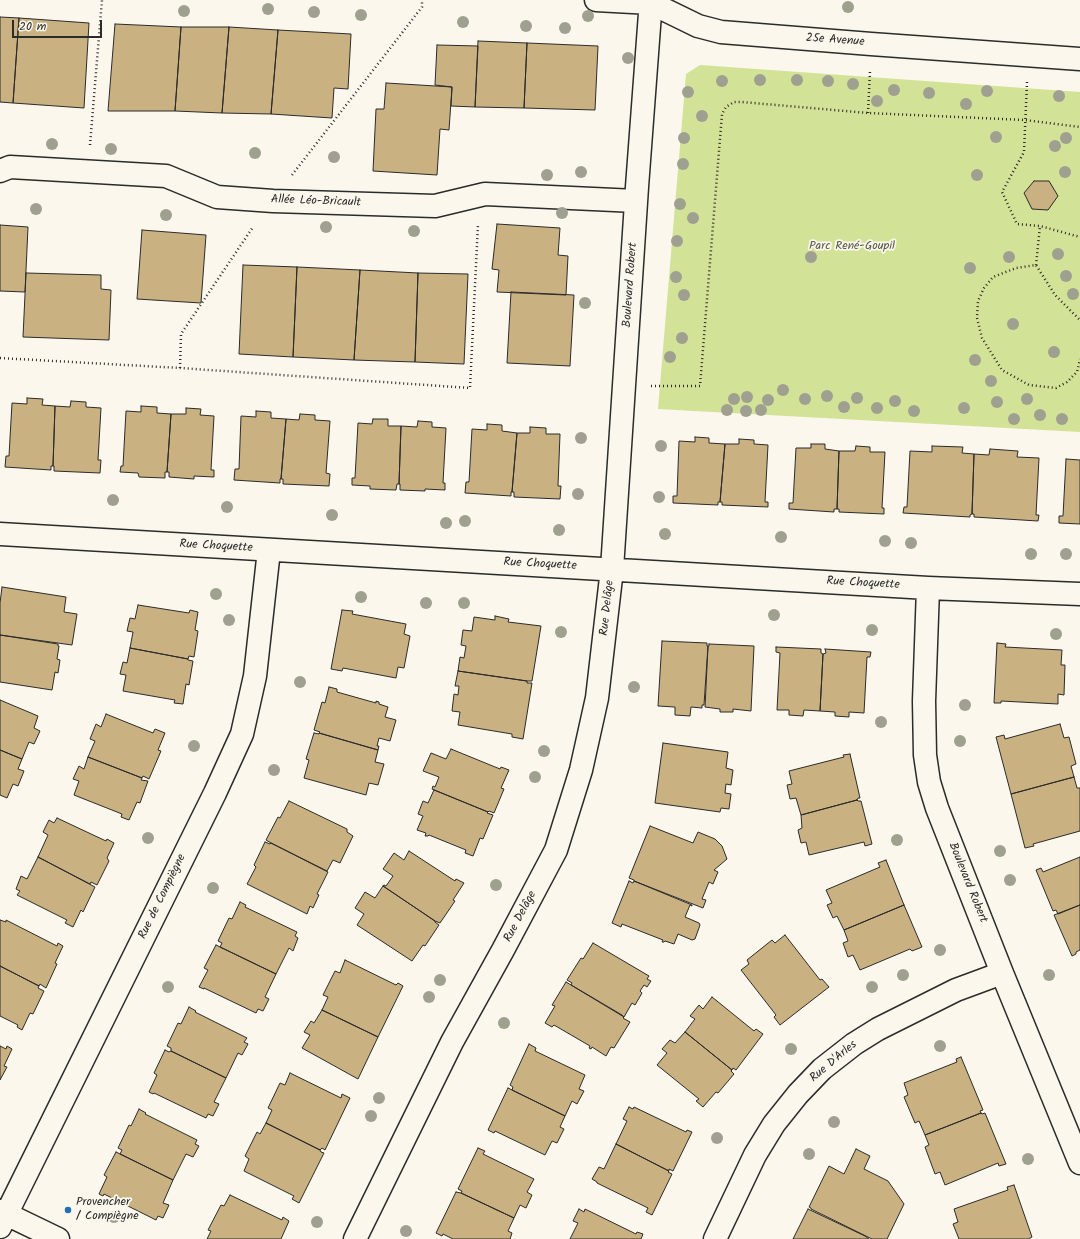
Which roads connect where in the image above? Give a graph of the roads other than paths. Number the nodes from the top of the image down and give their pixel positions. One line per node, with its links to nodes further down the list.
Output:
1 (596, 0): 2 (street, 25e Avenue)
2 (651, 2): 3 (street, 25e Avenue); 5 (street, Boulevard Robert)
3 (1080, 59)
4 (0, 171): 5 (street, Allée Léo-Bricault)
5 (636, 201): 8 (street, Boulevard Robert)
6 (0, 534): 7 (street, Rue Choquette)
7 (269, 550): 8 (street, Rue Choquette); 13 (street, Rue de Compiègne)
8 (612, 569): 9 (street, Rue Choquette); 15 (street, Rue Delâge)
9 (928, 588): 10 (street, Rue Choquette); 11 (street, Boulevard Robert)
10 (1080, 594)
11 (1002, 973): 12 (street, Boulevard Robert); 16 (street, Rue D'Arles)
12 (1080, 1163)
13 (2, 1217): 14 (street)
14 (58, 1239)
15 (356, 1239)
16 (715, 1239)

